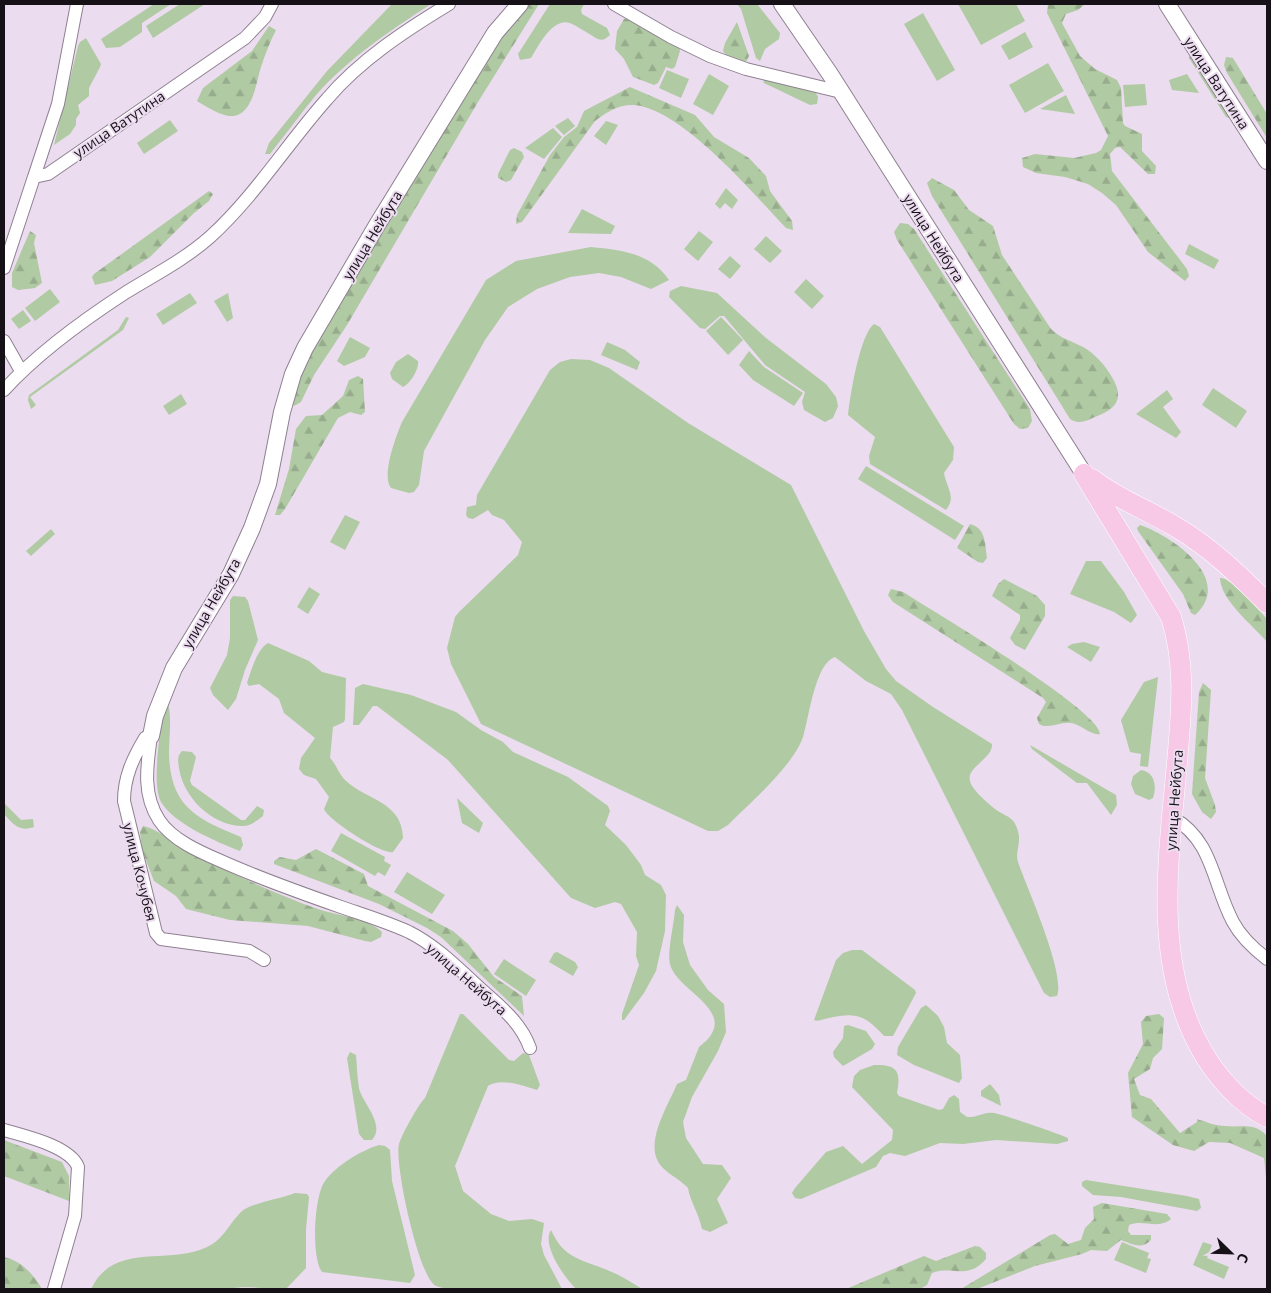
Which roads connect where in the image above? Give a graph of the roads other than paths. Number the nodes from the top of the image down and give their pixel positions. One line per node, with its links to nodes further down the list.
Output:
1 (77, 4): 10 (street)
2 (272, 4): 10 (street, улица Ватутина)
3 (449, 4): 13 (street)
4 (520, 4): 17 (street, улица Нейбута)
5 (614, 4): 8 (street)
6 (782, 4): 8 (street, улица Нейбута)
7 (1166, 4): 9 (street, улица Ватутина)
8 (841, 92): 15 (street, улица Нейбута)
9 (1267, 161)
10 (34, 177): 11 (street)
11 (4, 268)
12 (4, 342): 13 (street)
13 (21, 371): 14 (street)
14 (4, 390)
15 (1084, 474): 16 (main road, улица Нейбута); 18 (main road, улица Нейбута)
16 (1267, 603)
17 (151, 736): 20 (street, улица Кочубея); 21 (street, улица Нейбута)
18 (1173, 818): 19 (street); 22 (main road, улица Нейбута)
19 (1267, 959)
20 (264, 960)
21 (530, 1048)
22 (1267, 1117)
23 (4, 1130): 24 (street)
24 (54, 1289)

